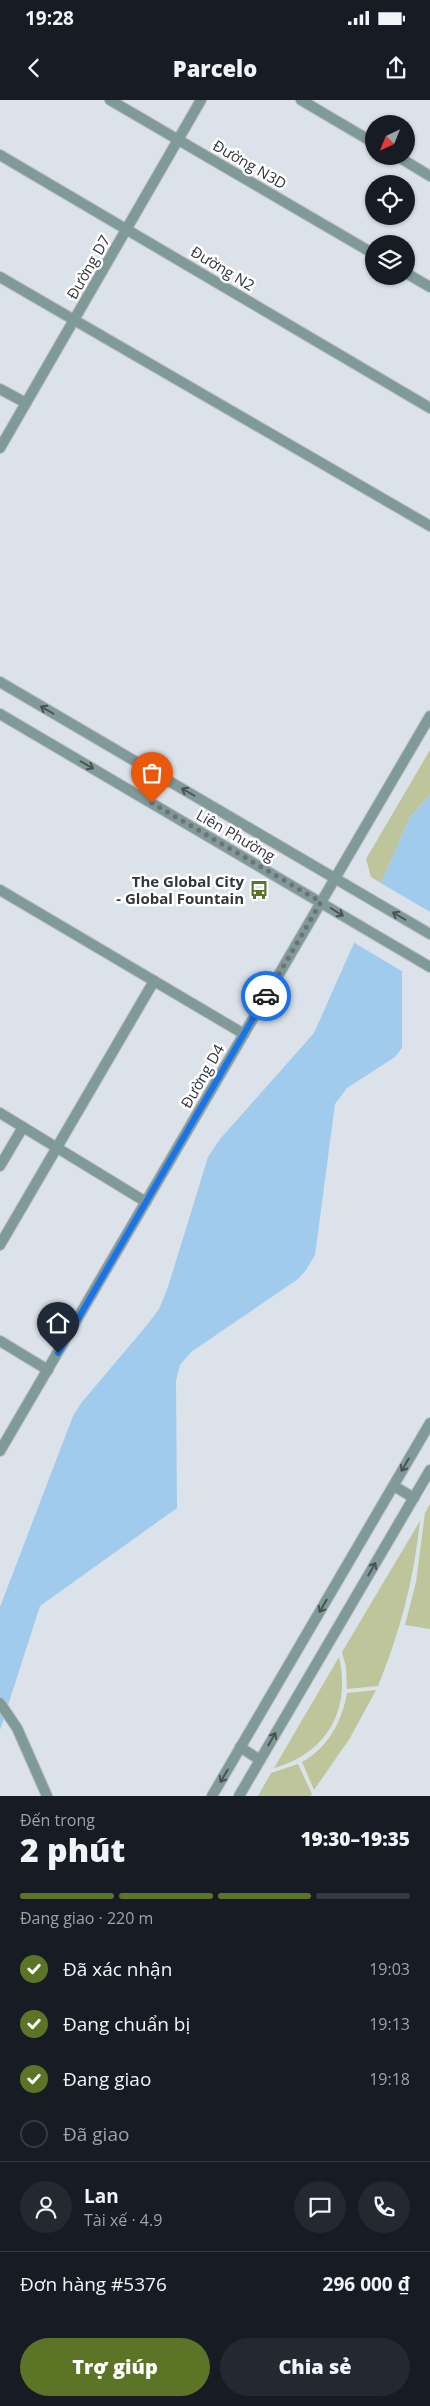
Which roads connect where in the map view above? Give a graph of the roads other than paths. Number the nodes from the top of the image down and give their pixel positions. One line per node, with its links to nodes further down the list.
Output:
1 (110, 100): 5 (street, Đường N3D)
2 (201, 100): 5 (street, Đường D7)
3 (301, 100): 4 (street)
4 (365, 138)
5 (178, 140): 9 (street, Đường D7); 10 (street, Đường N3D)
6 (0, 155): 9 (street, Đường N2)
7 (412, 165): 8 (street)
8 (430, 176)
9 (127, 229): 14 (street, Đường D7); 17 (street, Đường N2)
10 (365, 249)
11 (0, 277): 14 (street)
12 (415, 279): 13 (street)
13 (430, 287)
14 (74, 320): 16 (street, Đường D7); 19 (street)
15 (0, 388): 16 (street)
16 (26, 403): 18 (street, Đường D7)
17 (430, 408)
18 (0, 448)
19 (430, 526)
20 (0, 682): 23 (street, Liên Phường, one-way to 20)
21 (0, 714): 25 (street, Liên Phường, one-way to 25)
22 (430, 716): 23 (street, Đường D4)
23 (336, 878): 25 (street, Đường D4); 26 (street, Liên Phường, one-way to 23)
24 (0, 890): 28 (street)
25 (321, 902): 27 (street, Liên Phường, one-way to 27); 29 (street, Đường D4)
26 (430, 934)
27 (430, 967)
28 (154, 981): 29 (street); 32 (street)
29 (244, 1034): 34 (street, Đường D4)
30 (0, 1113): 31 (street)
31 (23, 1127): 32 (street); 33 (street)
32 (57, 1148): 34 (street); 35 (street)
33 (0, 1166)
34 (146, 1202): 37 (street, Đường D4)
35 (0, 1245)
36 (0, 1341): 37 (street)
37 (48, 1370): 39 (street, Đường D4)
38 (430, 1423): 41 (street, one-way to 41)
39 (0, 1451)
40 (430, 1470): 42 (street)
41 (394, 1486): 42 (street); 44 (street, one-way to 44)
42 (414, 1498): 45 (street, one-way to 42)
43 (0, 1703): 46 (street)
44 (240, 1747): 45 (street); 47 (street, one-way to 47)
45 (260, 1760): 48 (street)
46 (47, 1796)
47 (212, 1796)
48 (239, 1796)

